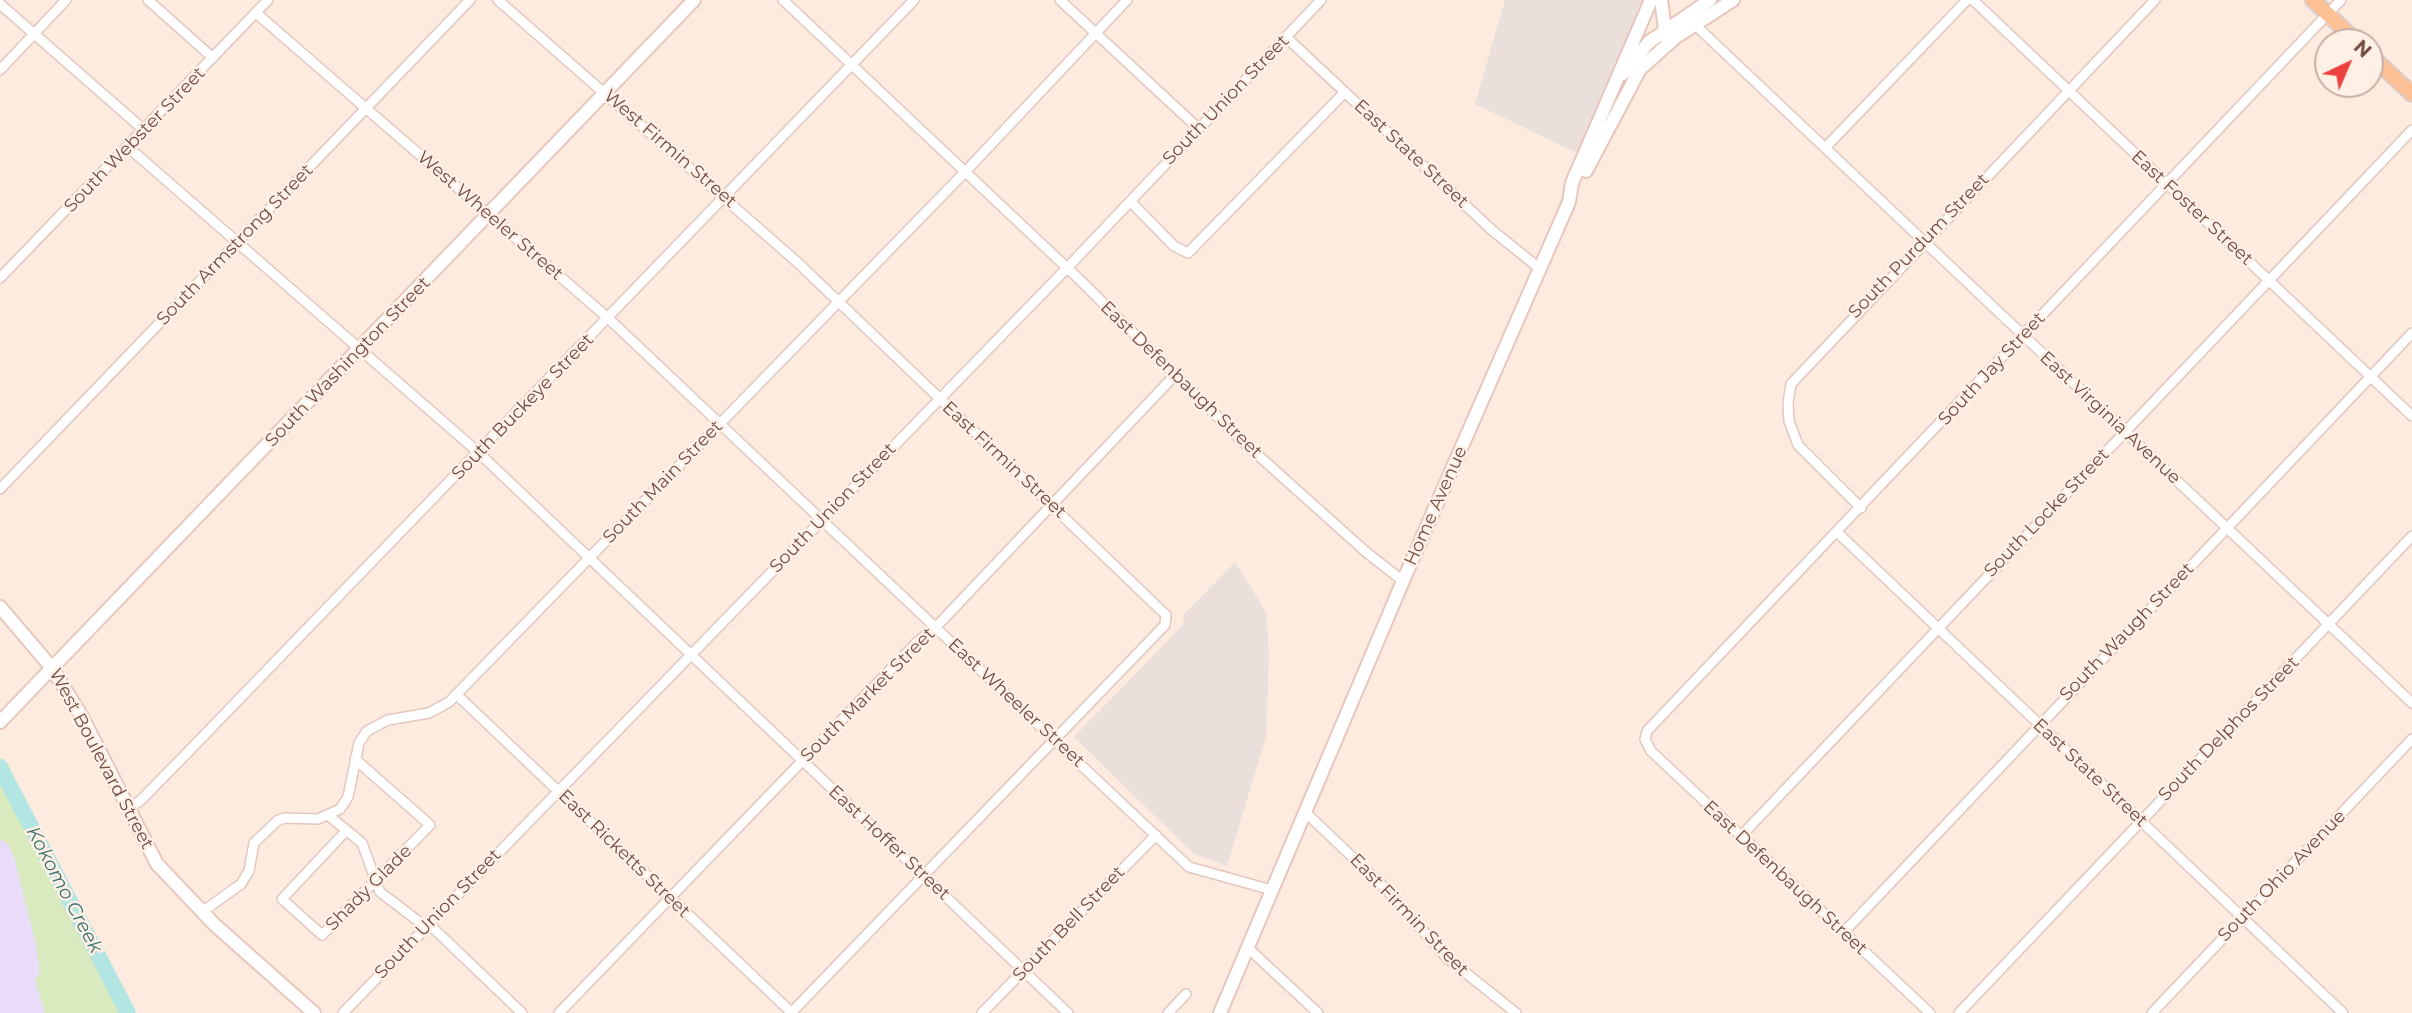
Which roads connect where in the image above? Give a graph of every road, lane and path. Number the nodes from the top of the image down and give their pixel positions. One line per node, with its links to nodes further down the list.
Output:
1 (66, 0): 28 (street)
2 (148, 0): 31 (street)
3 (268, 0): 22 (street, South Webster Street)
4 (470, 0): 40 (street, South Armstrong Street)
5 (498, 0): 37 (street, West Firmin Street)
6 (694, 0): 37 (main road, South Washington Street)
7 (783, 0): 32 (street, East Defenbaugh Street)
8 (914, 0): 32 (street, South Buckeye Street)
9 (1060, 0): 27 (street)
10 (1127, 0): 27 (street, South Main Street)
11 (1321, 0): 29 (street, South Union Street)
12 (1651, 0): 39 (main road, Home Avenue)
13 (1661, 0): 26 (main road)
14 (1710, 0): 24 (main road)
15 (1733, 0): 24 (main road)
16 (1967, 0): 45 (street)
17 (1973, 0): 35 (street, East Foster Street)
18 (2155, 0): 35 (street, South Purdum Street)
19 (2313, 0): 23 (main road)
20 (2341, 0): 23 (street, South Jay Street)
21 (0, 4): 28 (street)
22 (256, 13): 31 (street, South Webster Street); 40 (street, West Wheeler Street)
23 (2328, 14): 25 (main road); 47 (street, South Jay Street)
24 (1691, 20): 26 (main road); 30 (main road); 45 (street, East Virginia Avenue)
25 (2342, 28)
26 (1665, 31): 30 (main road); 39 (main road)
27 (1096, 33): 41 (street); 46 (street, South Main Street)
28 (34, 34): 34 (street); 42 (street)
29 (1286, 37): 36 (street, East State Street); 41 (street, South Union Street)
30 (1667, 44): 50 (main road)
31 (213, 58): 42 (street, South Webster Street)
32 (852, 65): 46 (street, East Defenbaugh Street); 48 (street, South Buckeye Street)
33 (2384, 68): 38 (main road)
34 (0, 70)
35 (2069, 90): 47 (street, East Foster Street); 52 (street, South Purdum Street)
36 (1345, 92): 49 (street); 55 (street, East State Street)
37 (605, 94): 48 (street, West Firmin Street); 51 (main road, South Washington Street)
38 (2412, 94)
39 (1609, 99): 50 (main road, Home Avenue)
40 (366, 108): 51 (street, West Wheeler Street); 53 (street, South Armstrong Street)
41 (1199, 129): 49 (street, South Union Street)
42 (144, 130): 44 (street, South Webster Street)
43 (2412, 130): 57 (street, South Locke Street)
44 (128, 147): 53 (street, East Hoffer Street); 56 (street, South Webster Street)
45 (1825, 148): 52 (street, East Virginia Avenue)
46 (965, 172): 54 (street, East Defenbaugh Street); 58 (street, South Main Street)
47 (2166, 184): 57 (street, East Foster Street); 61 (street, South Jay Street)
48 (725, 197): 58 (street, West Firmin Street); 59 (street, South Buckeye Street)
49 (1130, 201): 54 (street, South Union Street)
50 (1569, 202): 55 (main road, Home Avenue)
51 (489, 215): 59 (street, West Wheeler Street); 62 (main road, South Washington Street)
52 (1923, 243): 61 (street, East Virginia Avenue); 72 (street, South Purdum Street)
53 (237, 244): 62 (street, East Hoffer Street); 70 (street, South Armstrong Street)
54 (1067, 268): 63 (street, East Defenbaugh Street); 65 (street, South Union Street)
55 (1539, 268): 78 (main road, Home Avenue)
56 (0, 278)
57 (2269, 281): 64 (street, East Foster Street); 68 (street, South Locke Street)
58 (839, 301): 65 (street, East Firmin Street); 67 (street, South Main Street)
59 (608, 318): 67 (street, West Wheeler Street); 69 (street, South Buckeye Street)
60 (2412, 333): 64 (street, South Waugh Street)
61 (2023, 336): 68 (street, East Virginia Avenue); 72 (street, South Jay Street)
62 (361, 350): 69 (street, East Hoffer Street); 84 (main road, South Washington Street)
63 (1175, 375): 71 (street, South Market Street); 78 (street, East Defenbaugh Street)
64 (2371, 377): 66 (street, East Foster Street); 74 (street, South Waugh Street)
65 (939, 398): 71 (street, East Firmin Street); 73 (street, South Union Street)
66 (2412, 416)
67 (721, 422): 73 (street, East Wheeler Street); 77 (street, South Main Street)
68 (2126, 431): 74 (street, East Virginia Avenue); 82 (street, South Locke Street)
69 (479, 453): 77 (street, East Hoffer Street); 95 (street, South Buckeye Street)
70 (0, 489)
71 (1053, 506): 81 (street, South Market Street); 89 (street, East Firmin Street)
72 (1861, 508): 75 (street, South Jay Street)
73 (822, 519): 81 (street, East Wheeler Street); 83 (street, South Union Street)
74 (2227, 528): 80 (street, East Virginia Avenue); 88 (street, South Waugh Street)
75 (1838, 533): 82 (street, East State Street); 90 (street, South Jay Street)
76 (2412, 536): 80 (street, South Delphos Street)
77 (589, 558): 83 (street, East Hoffer Street); 85 (street, South Main Street)
78 (1403, 581): 96 (main road, Home Avenue)
79 (0, 607): 84 (main road, West Boulevard Street)
80 (2328, 624): 86 (street, East Virginia Avenue); 98 (street, South Delphos Street)
81 (936, 627): 89 (street, East Wheeler Street); 93 (street, South Market Street)
82 (1937, 628): 88 (street, East State Street); 101 (street, South Locke Street)
83 (691, 655): 93 (street, East Hoffer Street); 94 (street, South Union Street)
84 (52, 668): 87 (main road, South Washington Street); 95 (main road, West Boulevard Street)
85 (457, 695): 92 (street, South Main Street); 94 (street, East Ricketts Street)
86 (2412, 703)
87 (0, 722)
88 (2039, 725): 98 (street, East State Street); 109 (street, South Waugh Street)
89 (1054, 739): 100 (street, East Wheeler Street); 102 (street)
90 (1645, 739): 101 (street, East Defenbaugh Street)
91 (2412, 739): 107 (street, South Ohio Avenue)
92 (355, 759): 97 (street, South Main Street); 103 (street, Shady Glade)
93 (803, 761): 102 (street, East Hoffer Street); 105 (street, South Market Street)
94 (558, 790): 105 (street, East Ricketts Street); 108 (street, South Union Street)
95 (128, 809): 106 (main road, West Boulevard Street)
96 (1305, 812): 104 (main road, Home Avenue); 123 (street, East Firmin Street)
97 (329, 816): 99 (street); 106 (street)
98 (2141, 821): 107 (street, East State Street); 125 (street, South Delphos Street)
99 (346, 831): 103 (street); 103 (street, Shady Glade)
100 (1156, 835): 104 (street, East Wheeler Street); 111 (street, South Bell Street)
101 (1741, 836): 109 (street, East Defenbaugh Street)
102 (923, 876): 111 (street, East Hoffer Street); 117 (street)
103 (375, 880): 108 (street)
104 (1272, 890): 110 (main road, Home Avenue)
105 (670, 899): 116 (street, South Market Street); 117 (street, East Ricketts Street)
106 (202, 912): 113 (main road, West Boulevard Street)
107 (2243, 917): 126 (street, South Ohio Avenue); 127 (street, East State Street)
108 (426, 926): 114 (street, South Union Street); 115 (street)
109 (1844, 932): 124 (street, East Defenbaugh Street)
110 (1248, 948): 121 (main road, Home Avenue); 122 (street)
111 (1024, 970): 118 (street, South Bell Street); 119 (street, East Hoffer Street)
112 (1186, 994): 120 (street)
113 (314, 1013)
114 (342, 1013)
115 (523, 1013)
116 (559, 1013)
117 (791, 1013)
118 (982, 1013)
119 (1068, 1013)
120 (1168, 1013)
121 (1220, 1013)
122 (1318, 1013)
123 (1516, 1013)
124 (1930, 1013)
125 (1959, 1013)
126 (2152, 1013)
127 (2343, 1013)

